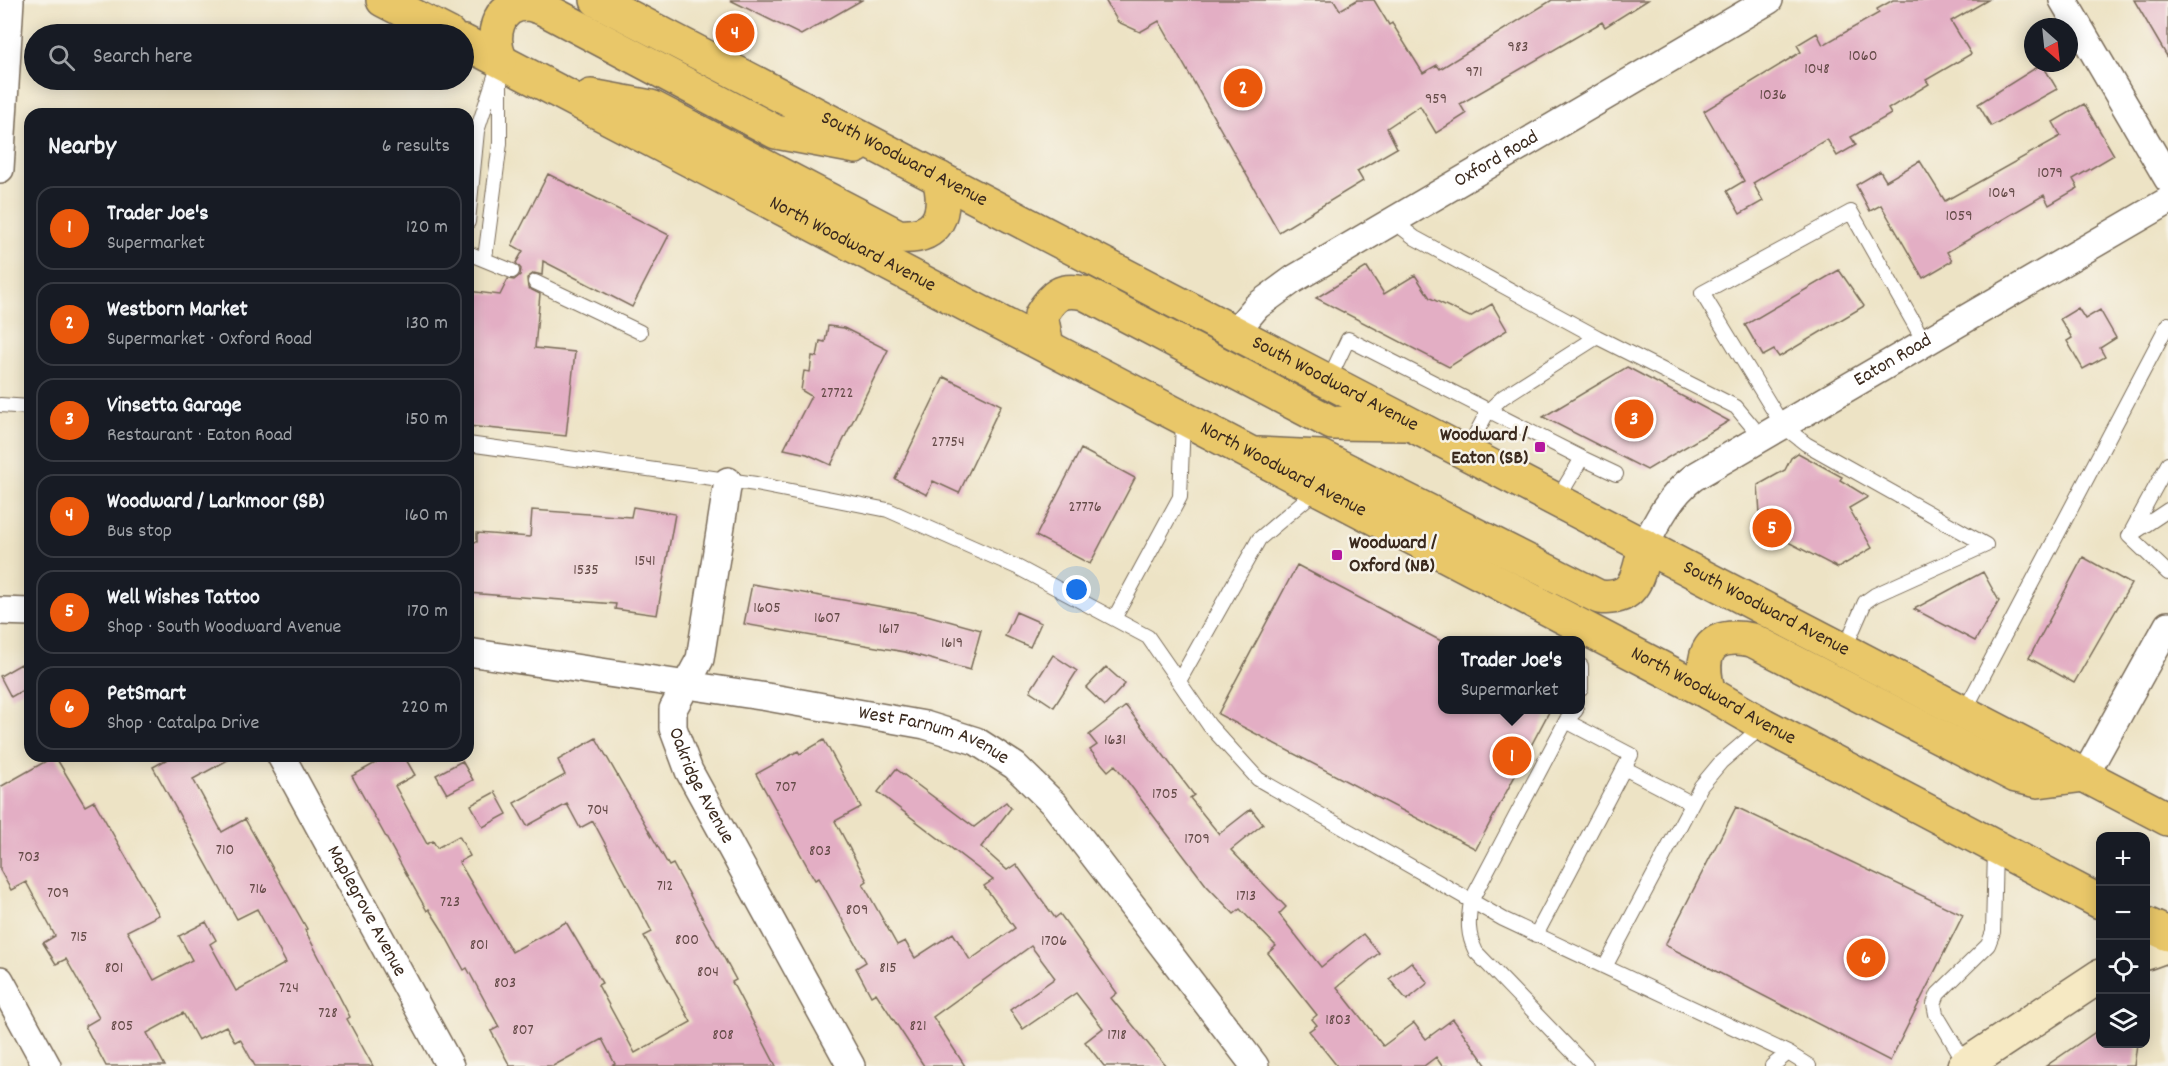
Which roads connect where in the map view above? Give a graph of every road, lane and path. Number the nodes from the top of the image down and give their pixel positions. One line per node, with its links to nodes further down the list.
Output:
1 (10, 0): 12 (street)
2 (383, 0): 6 (main road)
3 (597, 0): 10 (main road, South Woodward Avenue)
4 (1769, 0): 16 (street, Oxford Road)
5 (2062, 0): 14 (street)
6 (430, 24)
7 (474, 47): 8 (main road, North Woodward Avenue)
8 (500, 59): 9 (main road, North Woodward Avenue); 10 (main road); 11 (lane); 18 (lane)
9 (560, 91): 13 (main road); 26 (main road, North Woodward Avenue)
10 (890, 153): 13 (main road, South Woodward Avenue)
11 (474, 161)
12 (0, 169)
13 (939, 178): 22 (main road, South Woodward Avenue)
14 (2168, 179)
15 (2168, 201): 25 (street, Eaton Road)
16 (1392, 220): 22 (street, Oxford Road); 24 (lane)
17 (474, 255): 18 (lane)
18 (485, 258): 19 (lane)
19 (512, 271)
20 (535, 282): 23 (lane)
21 (2168, 324): 57 (lane)
22 (1235, 332): 27 (main road, South Woodward Avenue)
23 (640, 333)
24 (1597, 337): 30 (lane); 33 (lane)
25 (1925, 343): 33 (street, Eaton Road); 33 (lane)
26 (1047, 345): 31 (main road, North Woodward Avenue); 32 (main road)
27 (1328, 381): 30 (lane); 32 (main road, South Woodward Avenue)
28 (0, 405): 29 (lane)
29 (24, 407)
30 (1488, 411): 35 (lane); 37 (lane)
31 (1183, 418): 36 (main road, North Woodward Avenue); 49 (lane)
32 (1410, 424): 35 (main road, South Woodward Avenue)
33 (1772, 432): 45 (street, Eaton Road); 52 (lane)
34 (474, 445): 40 (lane)
35 (1466, 452): 42 (main road, South Woodward Avenue)
36 (1249, 453): 41 (main road, North Woodward Avenue); 45 (main road)
37 (1582, 458): 39 (lane); 42 (lane)
38 (2168, 464): 44 (lane)
39 (1616, 474)
40 (728, 481): 49 (lane); 55 (street, Oakridge Avenue)
41 (1318, 489): 51 (main road, North Woodward Avenue); 54 (lane)
42 (1557, 500): 45 (main road, South Woodward Avenue)
43 (2168, 510): 44 (lane)
44 (2129, 536): 46 (lane)
45 (1645, 546): 52 (main road, South Woodward Avenue)
46 (2168, 573)
47 (0, 611): 48 (street)
48 (24, 612)
49 (1114, 617): 54 (lane)
50 (2168, 625): 63 (street)
51 (1578, 632): 56 (main road, North Woodward Avenue)
52 (1844, 650): 57 (main road, South Woodward Avenue)
53 (474, 653): 55 (street, West Farnum Avenue)
54 (1179, 681): 68 (lane)
55 (685, 685): 81 (street, Oakridge Avenue); 82 (street, West Farnum Avenue)
56 (1709, 693): 60 (main road, North Woodward Avenue); 63 (main road)
57 (1964, 712): 63 (main road, South Woodward Avenue)
58 (1573, 714): 59 (lane)
59 (1566, 722): 62 (lane); 68 (lane)
60 (1764, 725): 64 (lane); 66 (main road, North Woodward Avenue)
61 (284, 762): 80 (street, Maplegrove Avenue)
62 (1624, 768): 64 (lane); 71 (lane)
63 (2085, 775): 65 (main road, South Woodward Avenue)
64 (1691, 803): 74 (lane)
65 (2168, 819)
66 (1995, 849): 67 (main road, North Woodward Avenue); 78 (lane)
67 (2096, 900)
68 (1472, 901): 71 (lane); 83 (lane)
69 (2150, 926): 70 (main road)
70 (2168, 934)
71 (1536, 935): 74 (lane)
72 (2168, 945): 73 (street)
73 (2150, 952)
74 (1605, 967): 77 (lane)
75 (2096, 979): 78 (street)
76 (0, 980): 79 (street)
77 (1788, 1053): 84 (lane); 85 (lane)
78 (1965, 1065)
79 (47, 1066)
80 (450, 1066)
81 (850, 1066)
82 (1255, 1066)
83 (1586, 1066)
84 (1772, 1066)
85 (1809, 1066)

